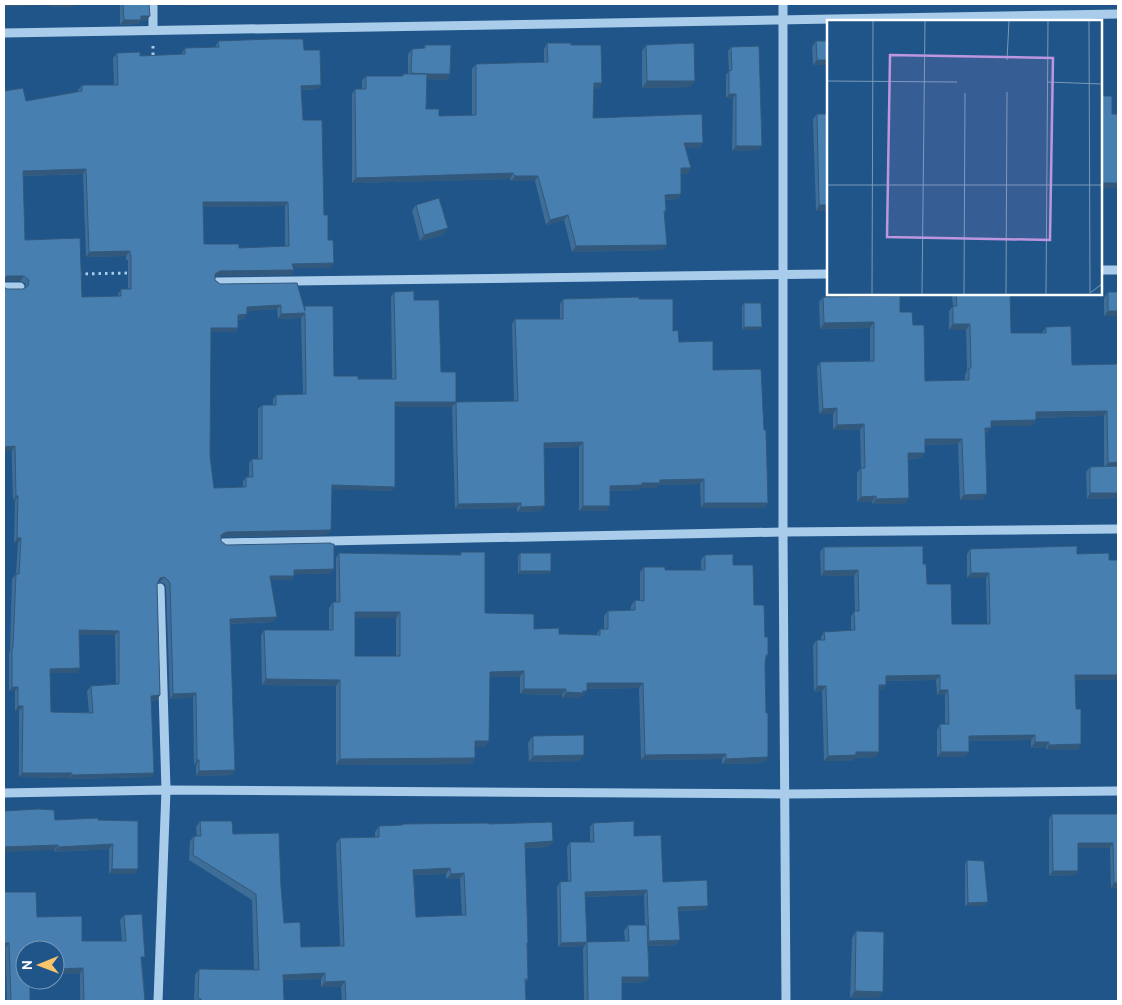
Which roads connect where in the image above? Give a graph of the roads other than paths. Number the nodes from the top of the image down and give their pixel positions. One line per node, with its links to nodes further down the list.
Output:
1 (153, 4): 7 (street)
2 (783, 4): 6 (street)
3 (1118, 14): 5 (street)
4 (827, 20): 6 (street)
5 (831, 20)
6 (783, 21): 7 (street); 11 (street)
7 (153, 30): 8 (street)
8 (4, 33)
9 (1102, 270): 10 (street)
10 (1118, 270)
11 (782, 274): 12 (street); 13 (street); 17 (street)
12 (827, 274)
13 (217, 282)
14 (20, 287): 15 (street)
15 (4, 288)
16 (1118, 529): 17 (street)
17 (783, 532): 18 (street); 23 (street)
18 (223, 543)
19 (160, 588): 20 (street)
20 (166, 790): 22 (street); 23 (street); 24 (street)
21 (1118, 791): 23 (street)
22 (4, 793)
23 (786, 794): 25 (street)
24 (158, 1001)
25 (786, 1001)

